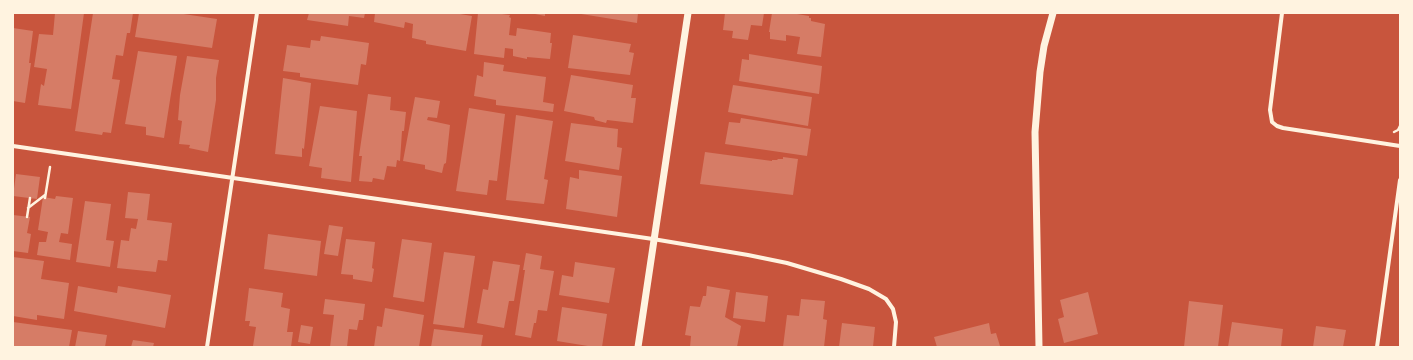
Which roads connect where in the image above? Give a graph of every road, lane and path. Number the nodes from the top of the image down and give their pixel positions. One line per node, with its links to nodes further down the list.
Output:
1 (257, 13): 10 (street)
2 (688, 13): 15 (street)
3 (1053, 13): 19 (street)
4 (1282, 13): 8 (street)
5 (1400, 126): 6 (path)
6 (1393, 132)
7 (13, 146): 10 (street)
8 (1400, 146)
9 (50, 167): 13 (path)
10 (232, 178): 15 (street); 16 (street)
11 (1400, 180): 20 (street)
12 (30, 198): 13 (path)
13 (28, 208): 14 (path)
14 (27, 217)
15 (653, 239): 17 (street); 18 (street)
16 (207, 347)
17 (638, 347)
18 (894, 347)
19 (1039, 347)
20 (1377, 347)

